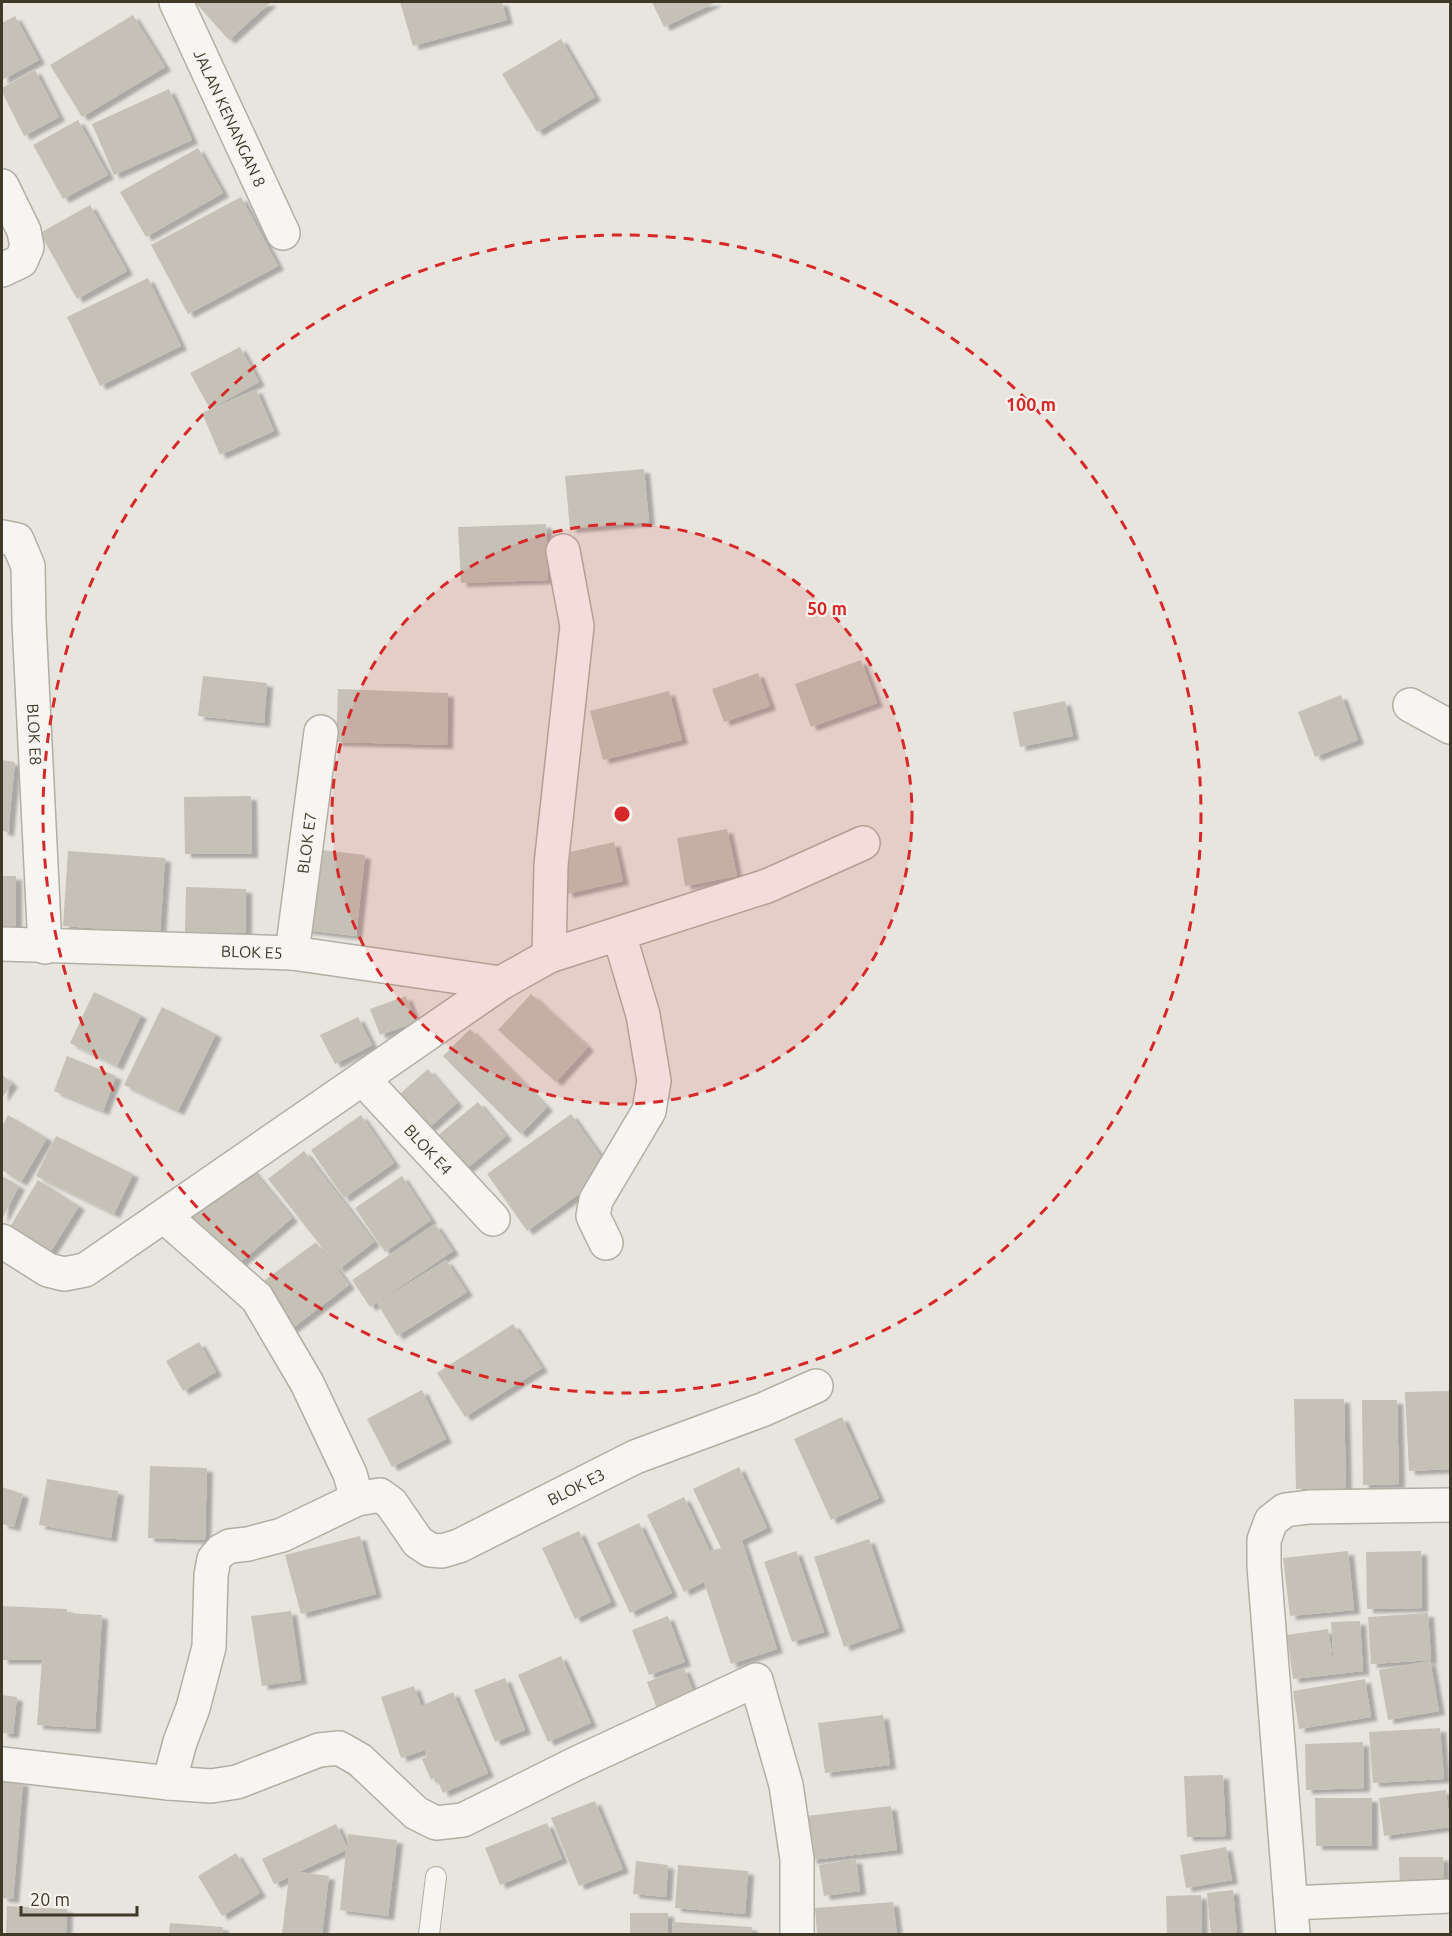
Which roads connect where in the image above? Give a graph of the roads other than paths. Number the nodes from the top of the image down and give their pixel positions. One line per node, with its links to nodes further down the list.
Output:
1 (176, 2): 3 (street, JALAN KENANGAN 8)
2 (2, 186): 4 (street)
3 (283, 233)
4 (2, 270)
5 (2, 537): 13 (street, BLOK E8)
6 (562, 551): 15 (street)
7 (1410, 705): 8 (street)
8 (1450, 727)
9 (321, 732): 14 (street, BLOK E7)
10 (862, 843): 11 (street)
11 (619, 934): 15 (street); 21 (street)
12 (2, 944): 13 (street, BLOK E5)
13 (45, 947): 14 (street, BLOK E5)
14 (292, 953): 16 (street, BLOK E5)
15 (549, 957): 16 (street)
16 (501, 984): 17 (street)
17 (363, 1079): 18 (street); 19 (street, BLOK E4)
18 (164, 1216): 20 (street); 23 (street)
19 (493, 1219)
20 (2, 1241)
21 (606, 1243)
22 (816, 1386): 23 (street, BLOK E3)
23 (357, 1499): 26 (street, BLOK E3)
24 (1450, 1505): 29 (street)
25 (2, 1764): 26 (street)
26 (169, 1783): 31 (street)
27 (436, 1877): 30 (lane)
28 (1450, 1896): 29 (street)
29 (1292, 1919)
30 (429, 1935)
31 (797, 1935)

